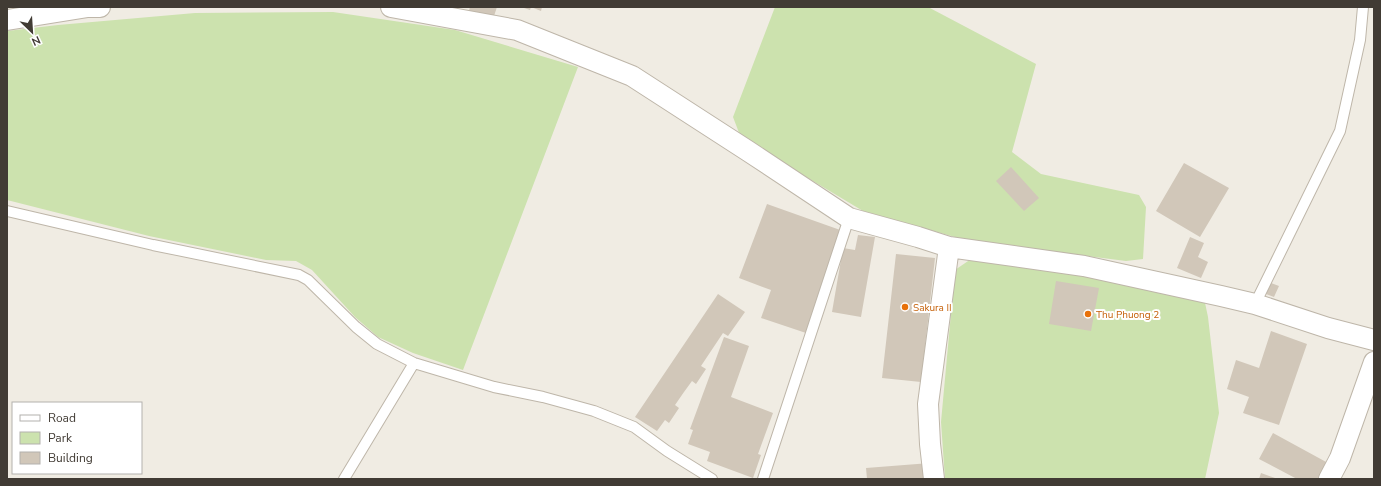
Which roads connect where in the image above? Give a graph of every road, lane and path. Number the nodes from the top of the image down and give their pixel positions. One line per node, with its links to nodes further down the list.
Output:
1 (100, 7): 4 (street)
2 (391, 7): 6 (street)
3 (1363, 7): 8 (lane)
4 (7, 20)
5 (7, 211): 11 (lane)
6 (849, 218): 7 (street); 14 (lane)
7 (949, 247): 8 (street); 15 (street)
8 (1255, 304): 9 (street)
9 (1374, 340)
10 (1374, 362): 16 (street)
11 (414, 363): 12 (lane); 13 (lane)
12 (344, 479)
13 (712, 479)
14 (763, 479)
15 (934, 479)
16 (1329, 479)

